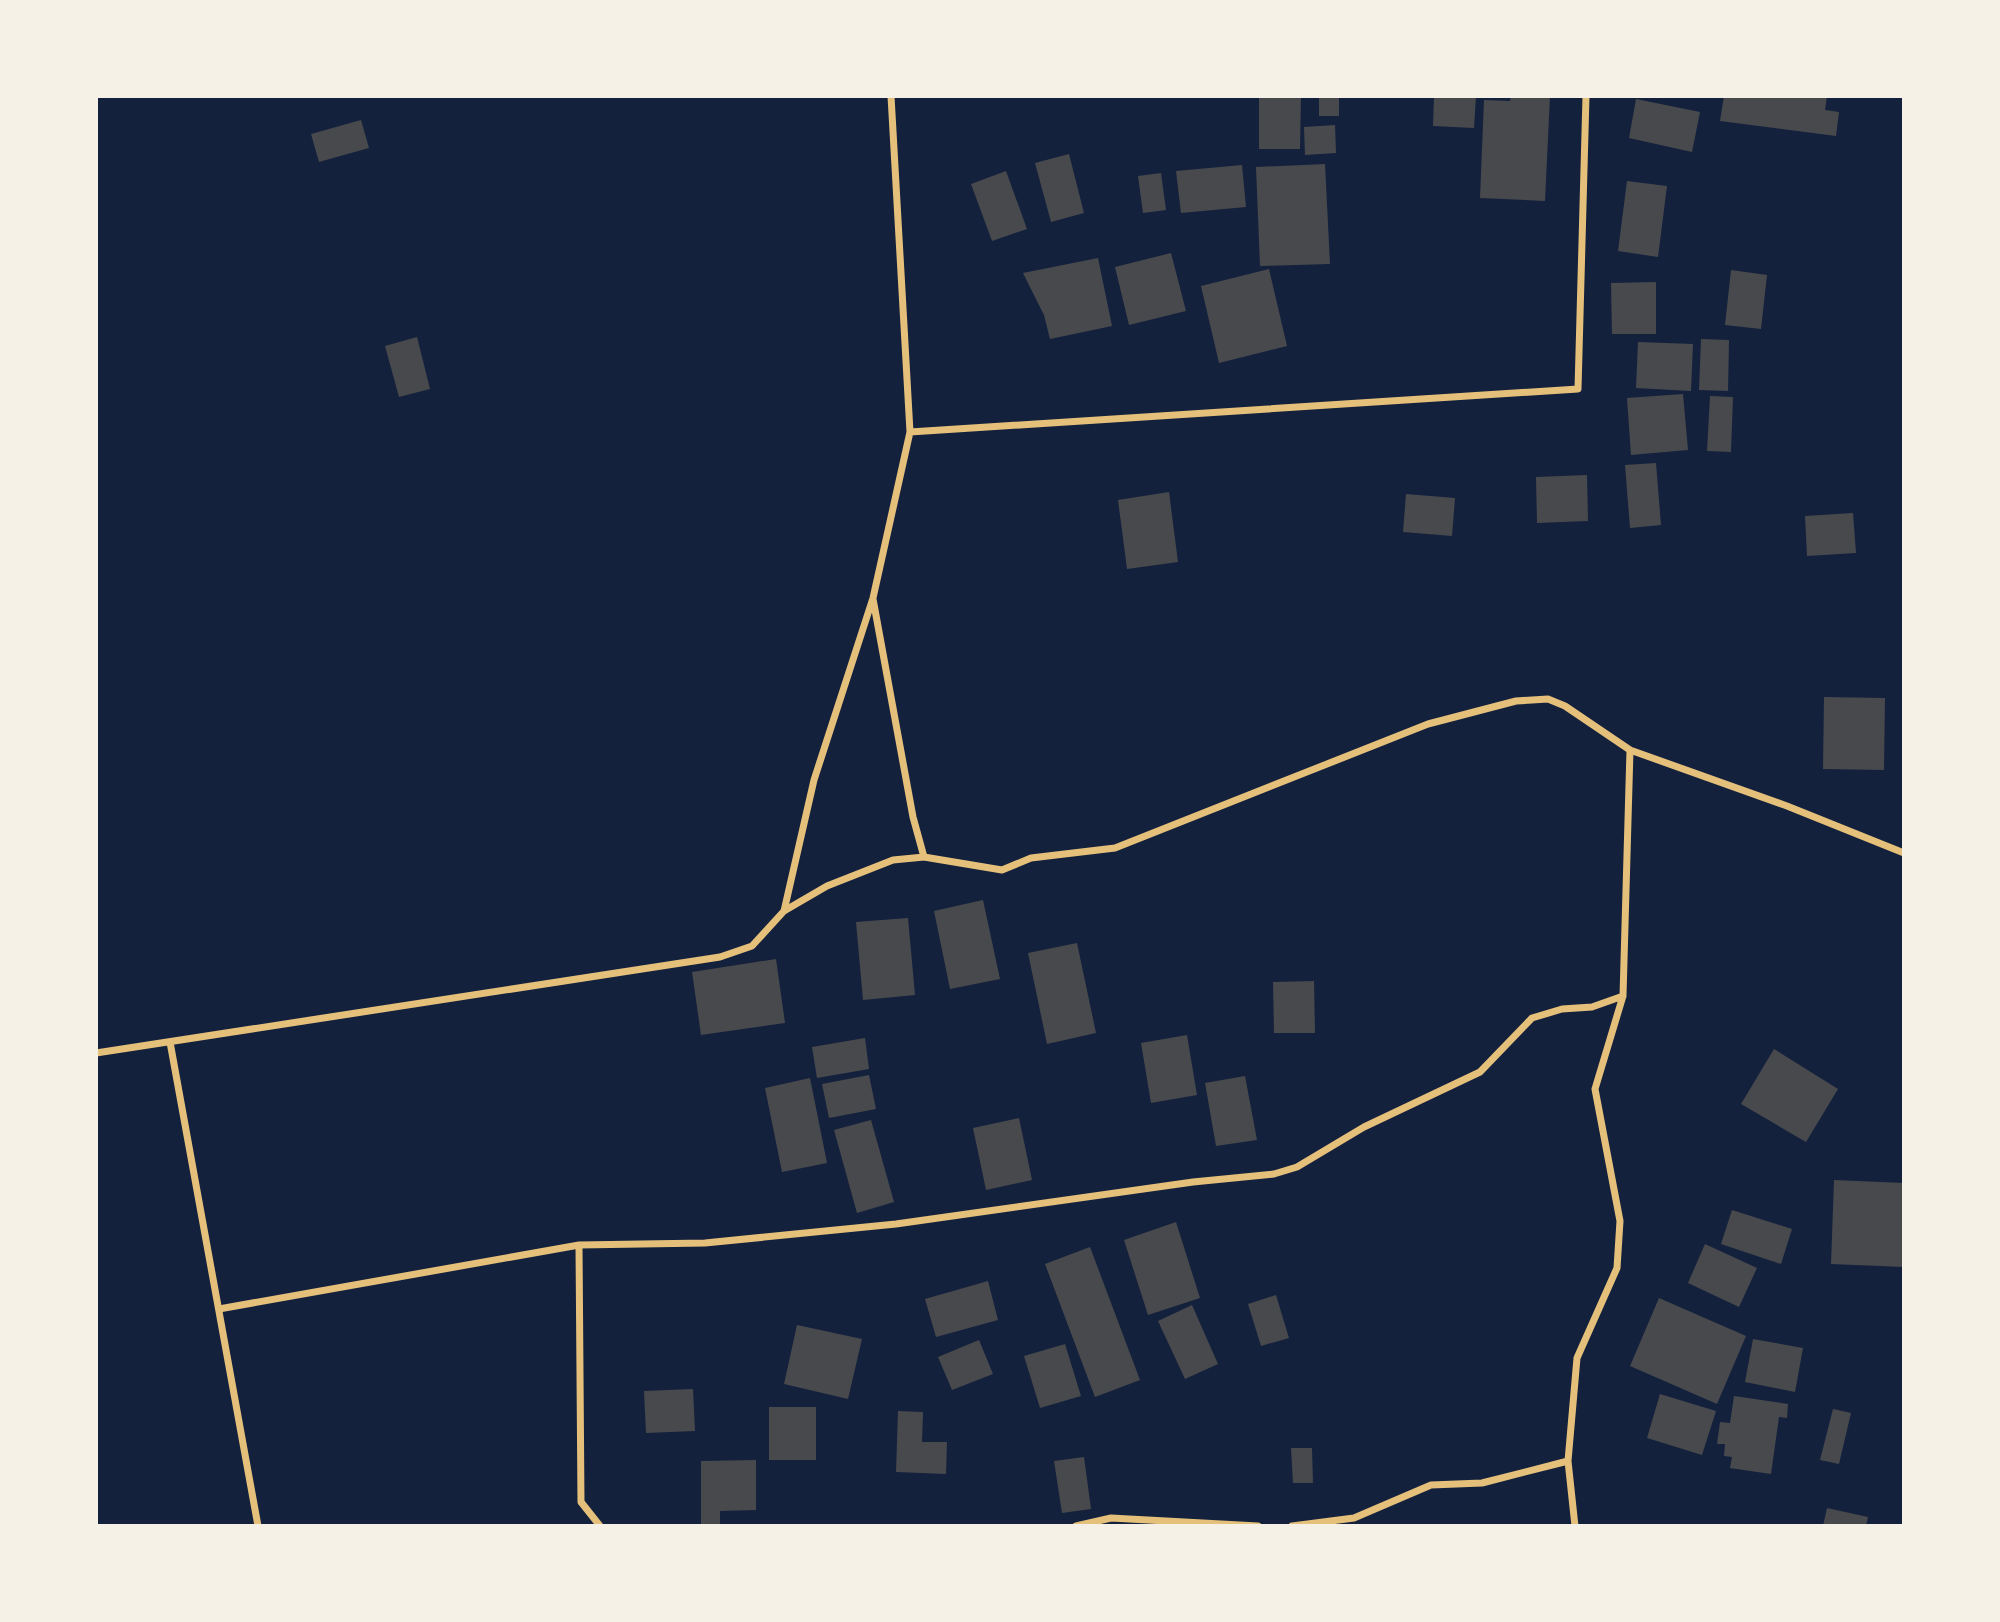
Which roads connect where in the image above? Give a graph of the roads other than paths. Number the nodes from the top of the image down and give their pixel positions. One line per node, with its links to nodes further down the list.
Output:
1 (891, 96): 3 (street)
2 (1586, 96): 3 (street)
3 (910, 432): 4 (street)
4 (873, 598): 7 (street); 8 (street)
5 (1630, 750): 6 (street); 7 (street); 9 (street)
6 (1904, 853)
7 (924, 857): 8 (street)
8 (784, 911): 10 (street)
9 (1623, 996): 12 (street); 14 (street)
10 (170, 1042): 11 (street); 13 (street)
11 (96, 1053)
12 (579, 1245): 13 (street); 16 (street)
13 (219, 1309): 15 (street)
14 (1568, 1461): 19 (street); 20 (street)
15 (258, 1526)
16 (600, 1526)
17 (1076, 1526): 18 (street)
18 (1258, 1526)
19 (1292, 1526)
20 (1574, 1526)

